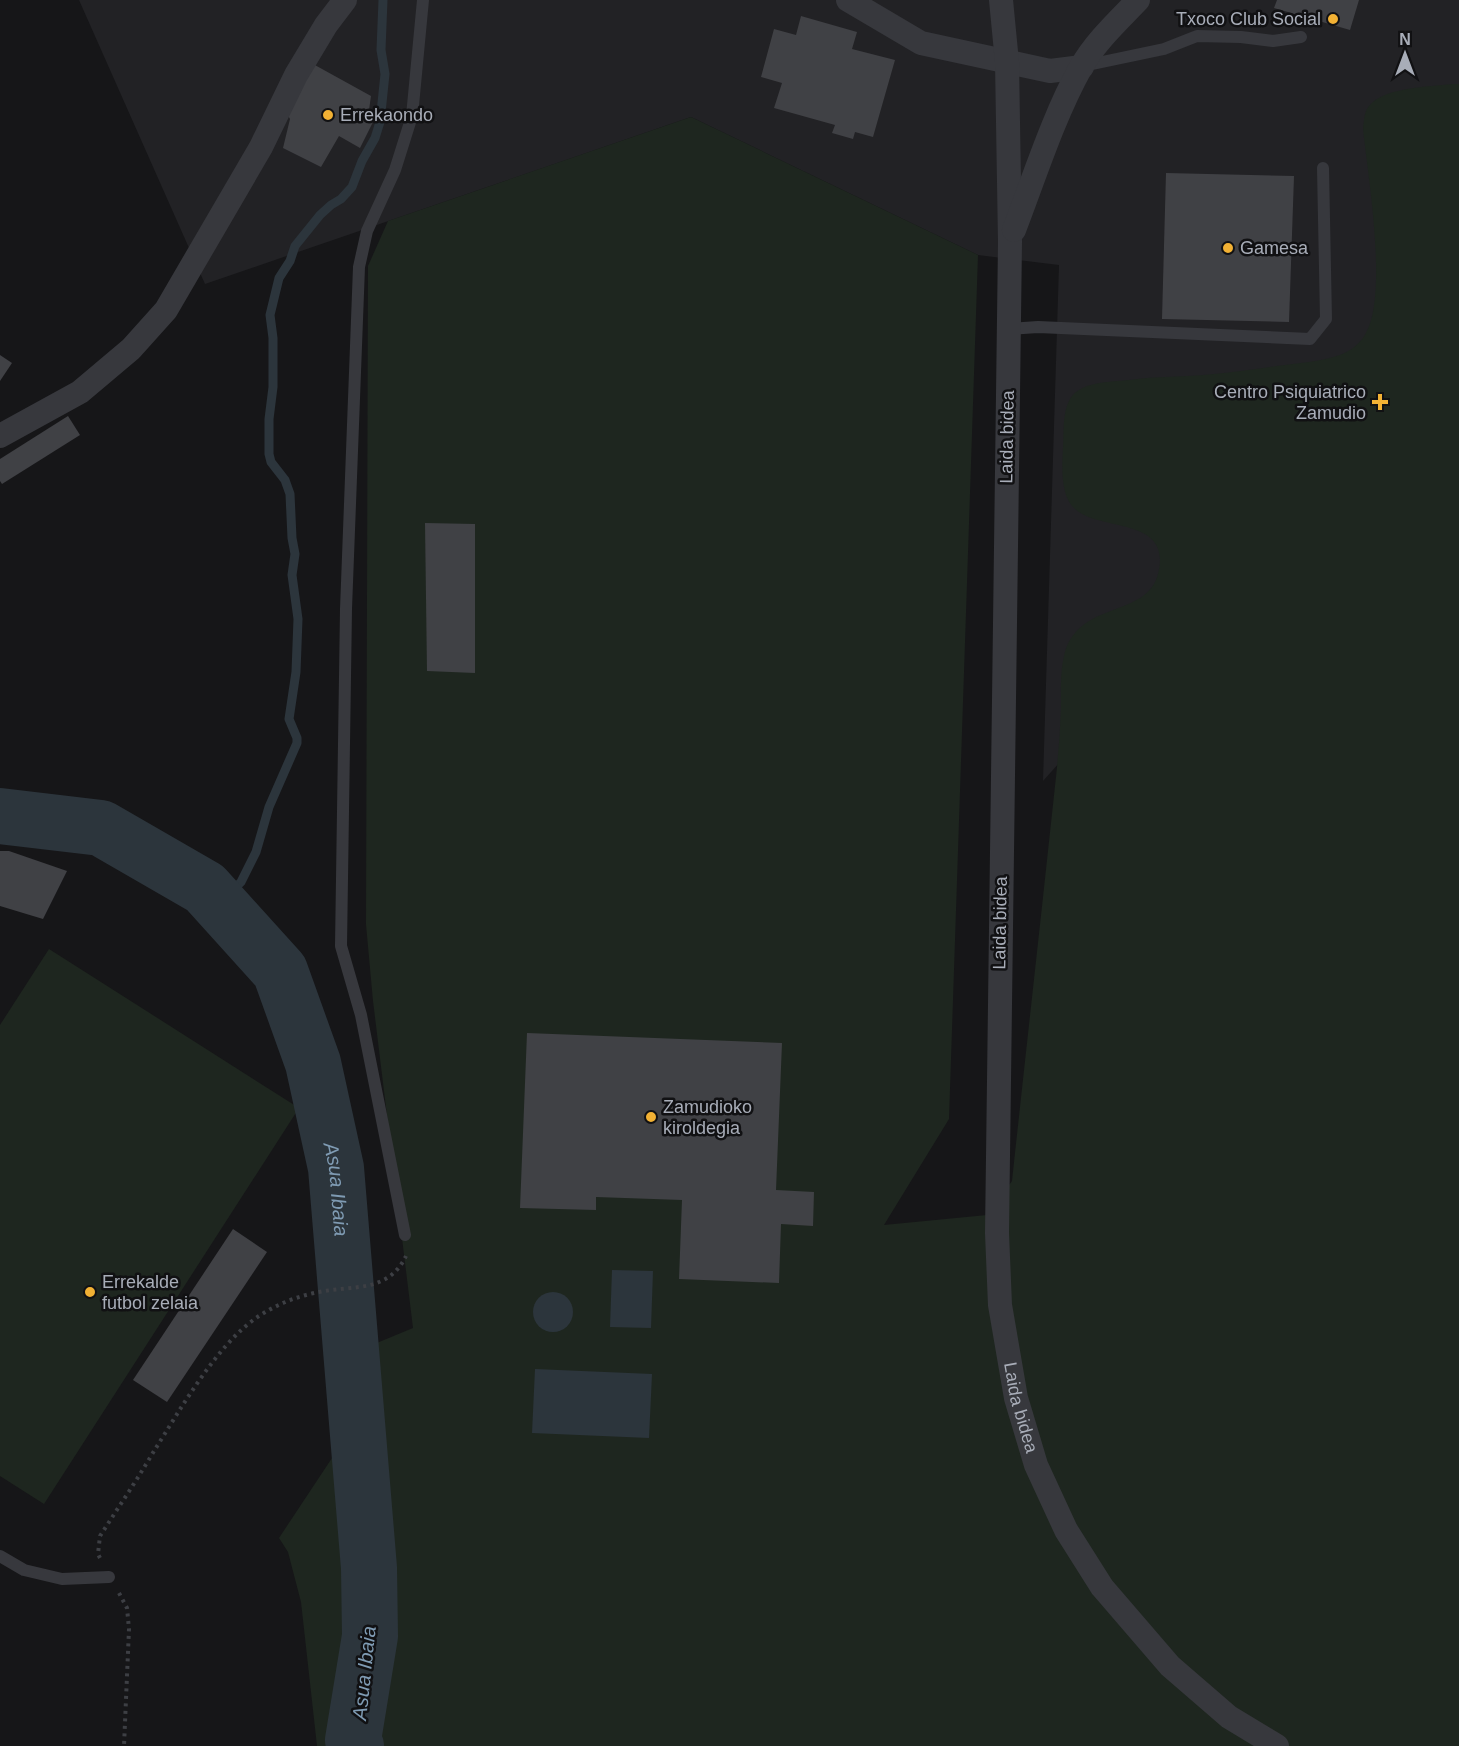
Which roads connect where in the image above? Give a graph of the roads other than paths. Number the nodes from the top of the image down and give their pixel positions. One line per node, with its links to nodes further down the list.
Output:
1 (345, 0): 12 (street)
2 (423, 0): 13 (lane)
3 (848, 0): 7 (street)
4 (1000, 0): 7 (street, Laida bidea)
5 (1138, 0): 8 (street)
6 (1301, 37): 8 (lane)
7 (1007, 62): 8 (street); 10 (street, Laida bidea)
8 (1082, 67): 10 (street)
9 (1323, 168): 11 (lane)
10 (1010, 242): 11 (street, Laida bidea)
11 (1010, 329): 16 (street, Laida bidea)
12 (0, 436)
13 (405, 1234)
14 (0, 1556): 15 (lane)
15 (109, 1576)
16 (1277, 1746)

